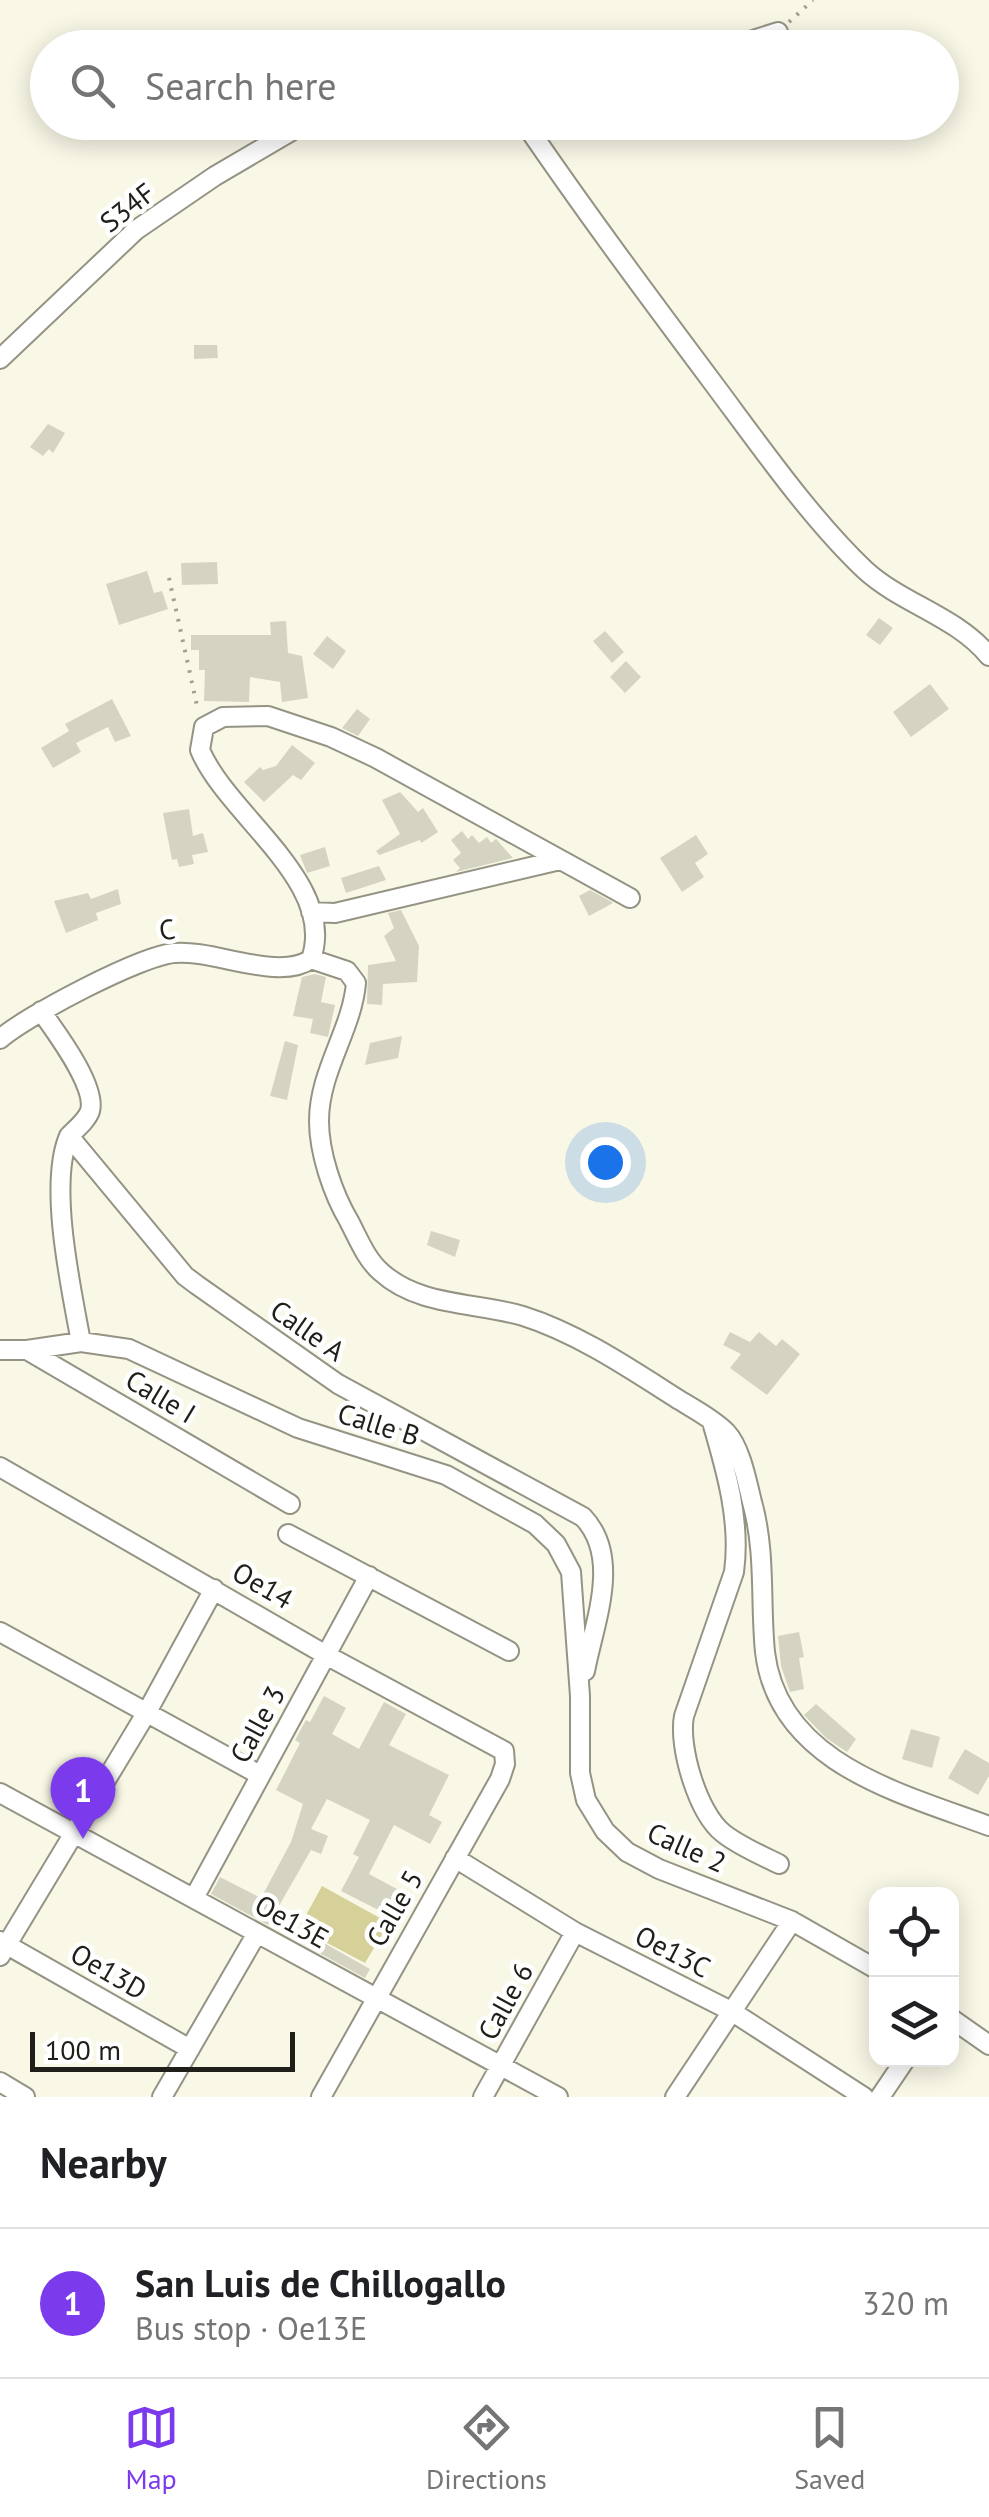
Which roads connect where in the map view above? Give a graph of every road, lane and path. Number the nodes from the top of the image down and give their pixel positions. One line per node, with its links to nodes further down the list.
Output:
1 (813, 0): 2 (path)
2 (780, 30)
3 (276, 140): 5 (street, S34F)
4 (536, 140): 7 (street)
5 (0, 360)
6 (170, 578): 8 (path)
7 (989, 656)
8 (204, 728): 9 (street); 11 (street)
9 (560, 860): 10 (street); 11 (street)
10 (630, 898)
11 (311, 912): 12 (street)
12 (311, 958): 13 (street, C); 19 (street)
13 (41, 1011): 14 (street, C); 15 (street)
14 (0, 1039)
15 (70, 1136): 16 (street); 28 (street, Calle A)
16 (81, 1342): 18 (street, Calle B); 28 (street, Calle B)
17 (0, 1350): 18 (street)
18 (27, 1350): 21 (street, Calle I)
19 (712, 1421): 33 (street); 36 (street)
20 (0, 1467): 24 (street, Oe14)
21 (290, 1504)
22 (288, 1534): 23 (street)
23 (368, 1576): 26 (street); 27 (street, Calle 3)
24 (214, 1588): 27 (street, Oe14); 29 (street)
25 (0, 1632): 29 (street)
26 (509, 1651)
27 (326, 1655): 30 (street, Oe14); 31 (street, Calle 3)
28 (580, 1696): 38 (street, Calle 2)
29 (147, 1712): 31 (street); 34 (street)
30 (500, 1746): 35 (street, Calle 5)
31 (260, 1775): 37 (street, Calle 3)
32 (0, 1793): 34 (street, Oe13E)
33 (989, 1826)
34 (74, 1834): 37 (street, Oe13E); 41 (street)
35 (455, 1858): 39 (street, Oe13C); 43 (street, Calle 5)
36 (779, 1864)
37 (194, 1898): 40 (street, Oe13E)
38 (792, 1921): 42 (street, Calle 2); 44 (street)
39 (575, 1932): 44 (street, Oe13C); 48 (street, Calle 6)
40 (256, 1933): 43 (street, Oe13E); 47 (street)
41 (2, 1947): 47 (street, Oe13D)
42 (869, 1965)
43 (375, 1998): 48 (street, Oe13E); 53 (street, Calle 5)
44 (731, 2012): 56 (street); 57 (street, Oe13C)
45 (959, 2024): 46 (street)
46 (989, 2045)
47 (190, 2049): 52 (street)
48 (500, 2066): 54 (street, Calle 6); 55 (street, Oe13E)
49 (900, 2067): 58 (street)
50 (0, 2082): 51 (street)
51 (25, 2097)
52 (162, 2097)
53 (321, 2097)
54 (482, 2097)
55 (558, 2097)
56 (674, 2097)
57 (864, 2097)
58 (880, 2097)

